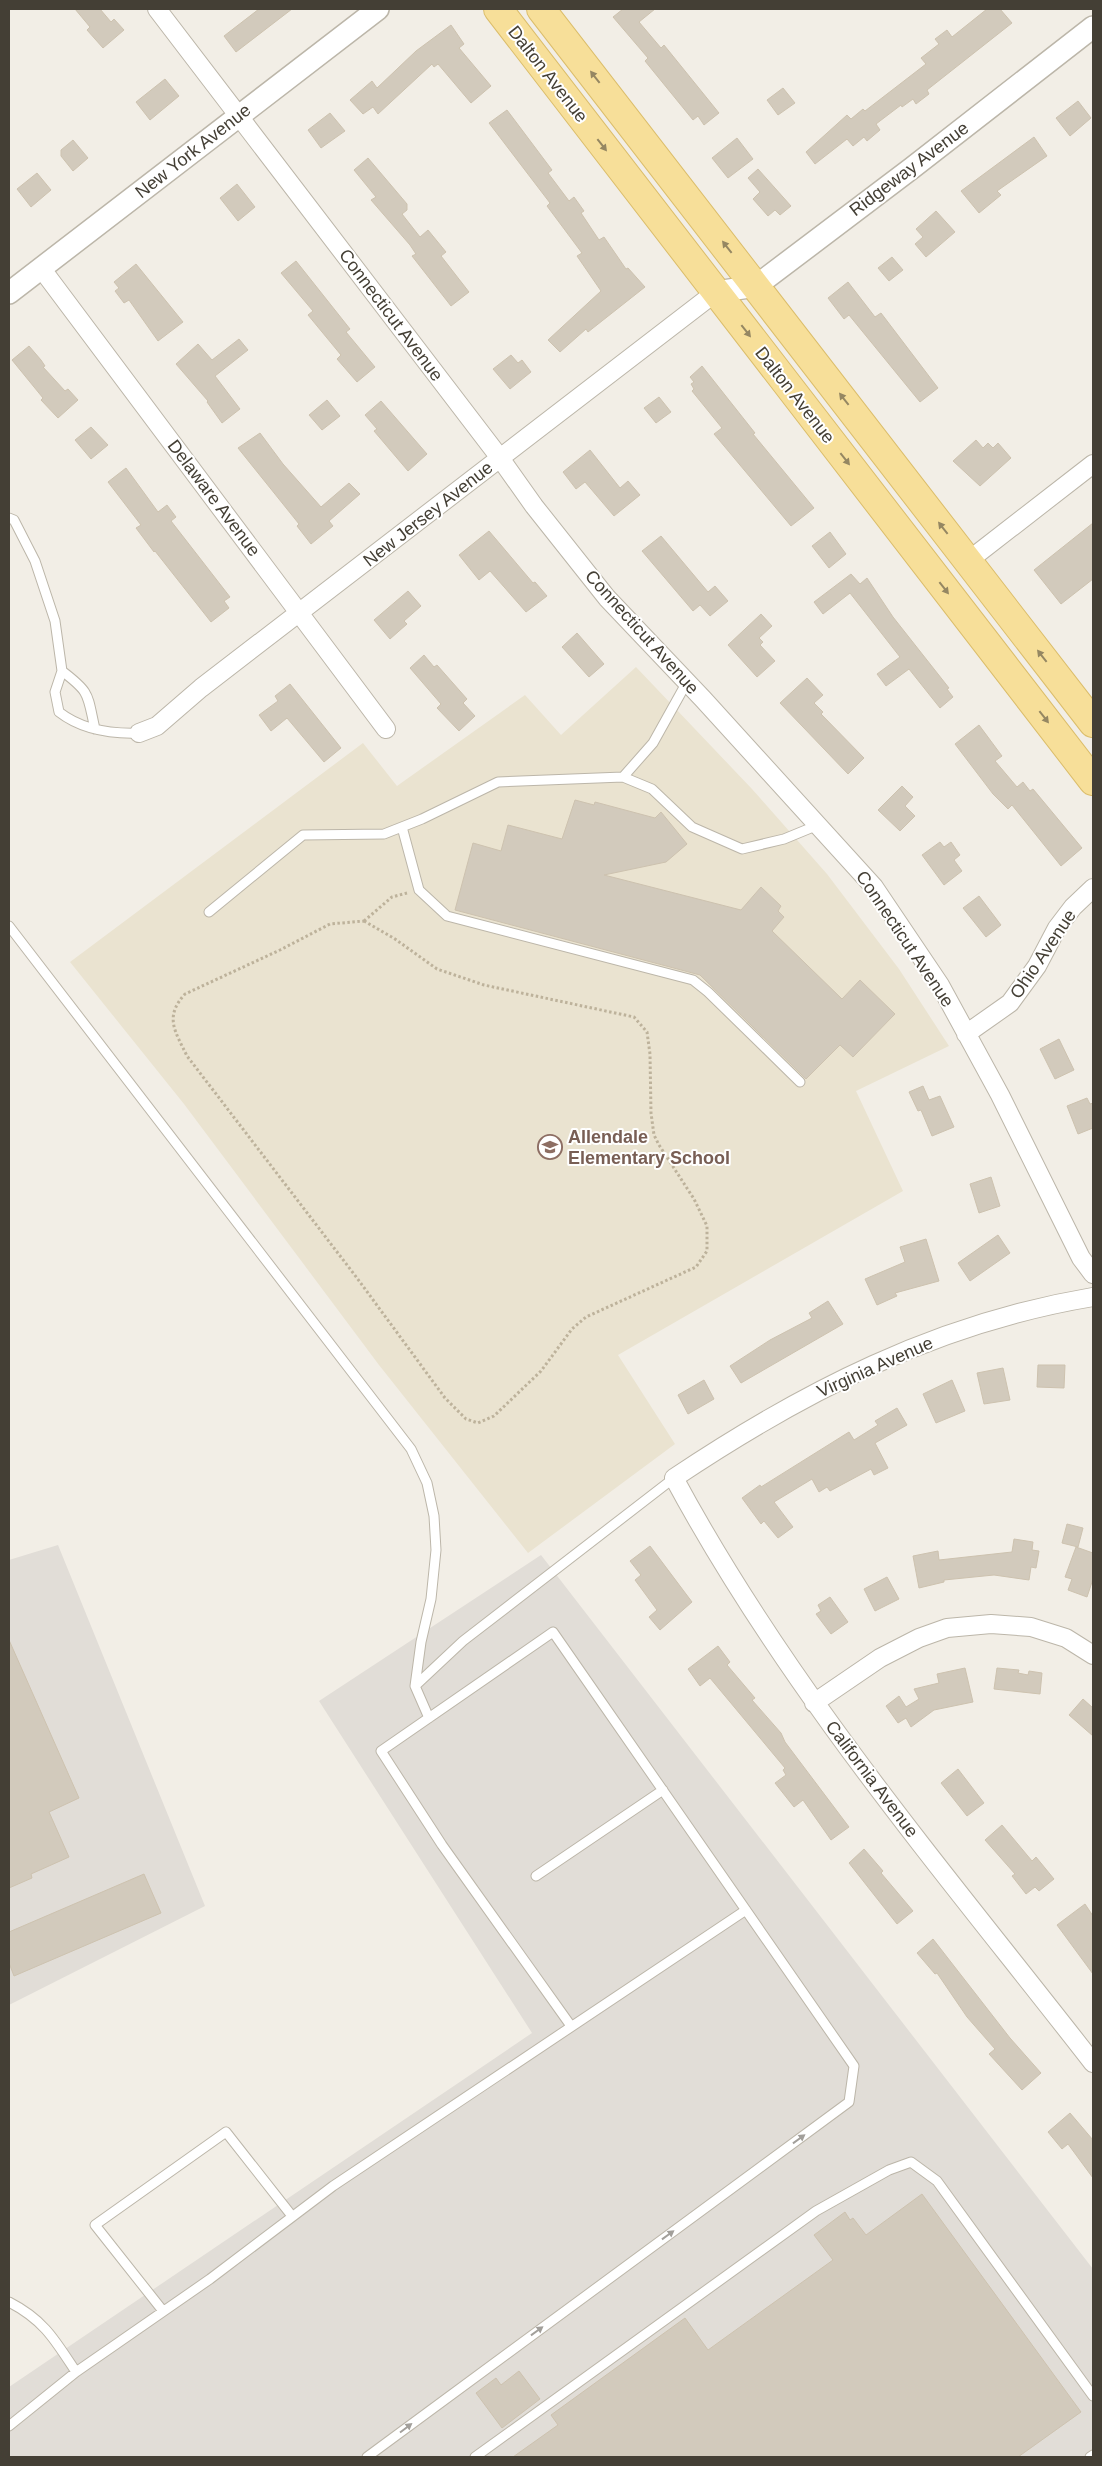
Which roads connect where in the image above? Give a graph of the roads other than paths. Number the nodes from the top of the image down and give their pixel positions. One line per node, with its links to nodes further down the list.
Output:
1 (157, 9): 6 (street, Connecticut Avenue)
2 (378, 9): 6 (street, New York Avenue)
3 (498, 9): 9 (main road, Dalton Avenue, one-way to 9)
4 (541, 9): 8 (main road, Dalton Avenue, one-way to 4)
5 (1093, 27): 8 (street, Ridgeway Avenue)
6 (239, 116): 7 (street, New York Avenue); 11 (street, Connecticut Avenue)
7 (41, 268): 10 (street, New York Avenue); 15 (street, Delaware Avenue)
8 (756, 286): 9 (street, Ridgeway Avenue); 14 (main road, Dalton Avenue, one-way to 8)
9 (716, 292): 11 (street, New Jersey Avenue); 23 (main road, Dalton Avenue, one-way to 23)
10 (9, 293)
11 (500, 458): 15 (street, New Jersey Avenue); 17 (street, Connecticut Avenue)
12 (1093, 464): 14 (street)
13 (9, 518): 16 (lane)
14 (968, 561): 18 (main road, Dalton Avenue, one-way to 14)
15 (300, 612): 20 (street, Delaware Avenue); 21 (street, New Jersey Avenue)
16 (62, 671): 19 (lane); 19 (lane)
17 (687, 682): 22 (lane); 24 (street, Connecticut Avenue)
18 (1093, 723)
19 (95, 729): 21 (lane)
20 (386, 729)
21 (139, 733)
22 (623, 777): 24 (lane); 25 (lane)
23 (1093, 781)
24 (818, 825): 29 (street, Connecticut Avenue)
25 (402, 827): 27 (lane); 30 (lane)
26 (1093, 888): 29 (street, Ohio Avenue)
27 (209, 912)
28 (9, 926): 35 (lane)
29 (966, 1034): 31 (street, Connecticut Avenue)
30 (800, 1082)
31 (1093, 1274)
32 (1093, 1296): 33 (street, Virginia Avenue)
33 (674, 1478): 35 (lane); 36 (street, California Avenue)
34 (1093, 1655): 36 (street)
35 (415, 1686): 37 (lane)
36 (814, 1703): 42 (street, California Avenue)
37 (429, 1718): 38 (lane); 41 (lane)
38 (663, 1790): 39 (lane); 40 (lane)
39 (536, 1876)
40 (746, 1910): 41 (lane); 50 (lane, one-way to 40)
41 (571, 2026): 43 (lane)
42 (1093, 2063)
43 (292, 2216): 45 (lane); 45 (lane)
44 (9, 2302): 46 (lane)
45 (163, 2311): 46 (lane)
46 (76, 2372): 48 (lane)
47 (1093, 2396): 51 (lane)
48 (9, 2426)
49 (1093, 2455): 52 (lane)
50 (367, 2457)
51 (476, 2457)
52 (1090, 2457)

